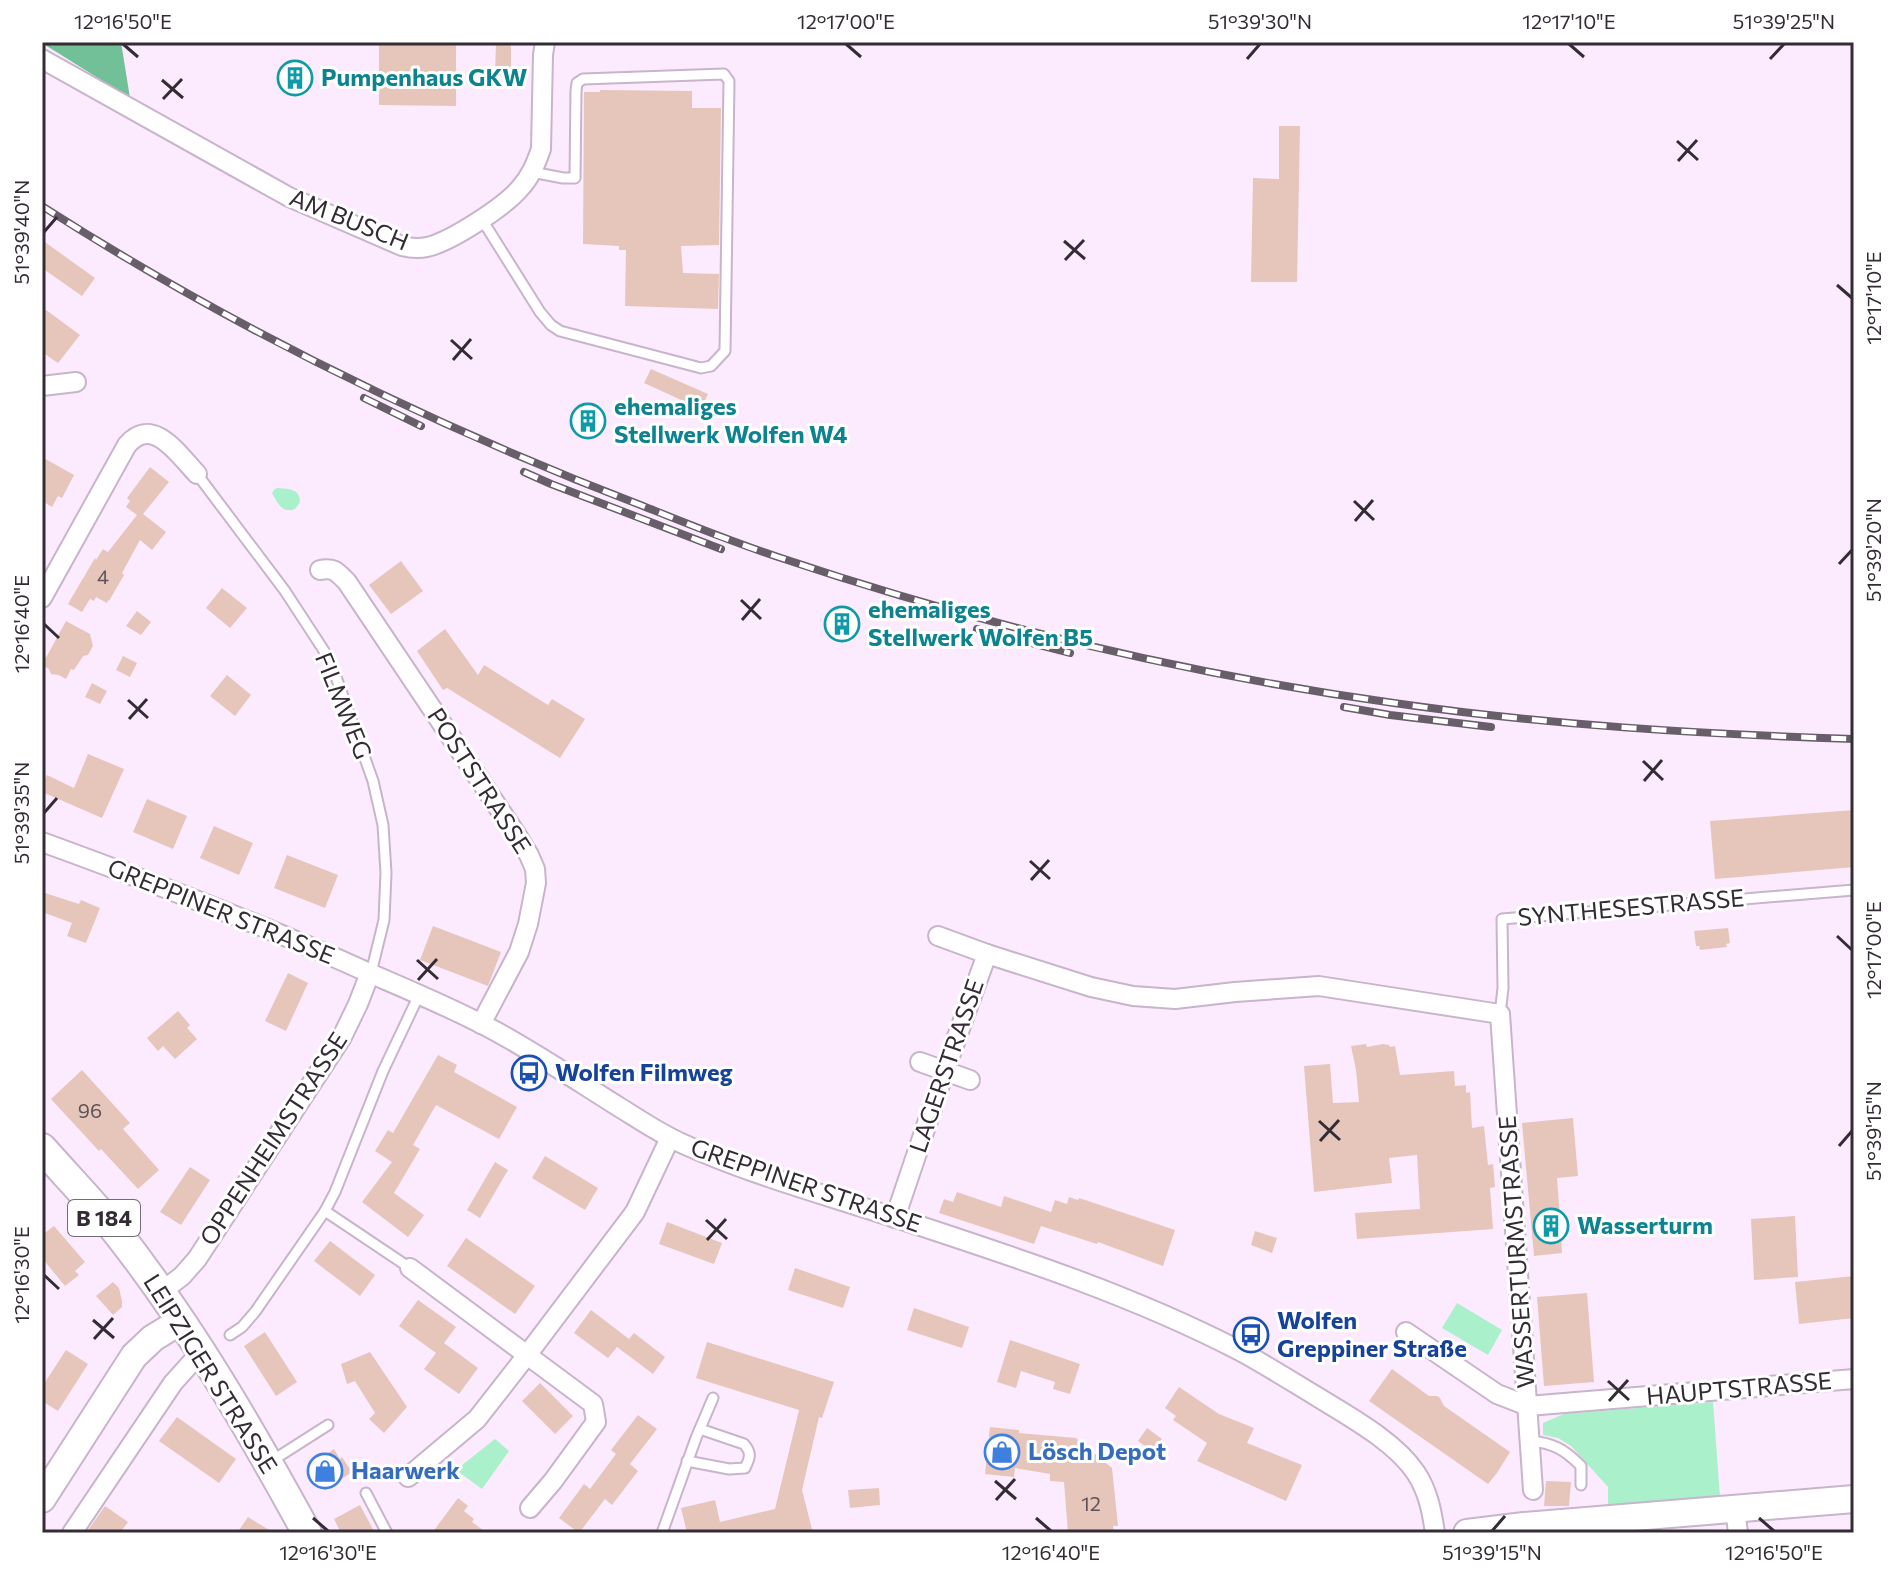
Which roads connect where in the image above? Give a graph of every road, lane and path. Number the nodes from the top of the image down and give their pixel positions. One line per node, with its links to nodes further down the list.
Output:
1 (545, 42): 3 (street, AM BUSCH)
2 (42, 59): 4 (street, AM BUSCH)
3 (532, 172): 4 (street, AM BUSCH); 4 (lane)
4 (481, 218)
5 (76, 382): 6 (street)
6 (42, 386)
7 (197, 474): 9 (street); 14 (lane, FILMWEG)
8 (320, 570): 17 (street, POSTSTRASSE)
9 (42, 598)
10 (42, 842): 14 (street, GREPPINER STRASSE)
11 (1854, 890): 16 (lane, SYNTHESESTRASSE)
12 (938, 936): 13 (street)
13 (987, 954): 16 (street, LAGERSTRASSE); 19 (street, LAGERSTRASSE)
14 (370, 973): 15 (street, GREPPINER STRASSE); 26 (street, OPPENHEIMSTRASSE)
15 (419, 995): 17 (street, GREPPINER STRASSE); 23 (lane)
16 (1500, 1014): 34 (street, WASSERTURMSTRASSE)
17 (481, 1024): 21 (street, GREPPINER STRASSE)
18 (920, 1062): 19 (street)
19 (945, 1070): 20 (street); 24 (street, LAGERSTRASSE)
20 (970, 1080)
21 (670, 1138): 24 (street, GREPPINER STRASSE); 31 (street)
22 (42, 1149): 26 (main road, LEIPZIGER STRASSE / B 184)
23 (325, 1211): 25 (lane); 29 (lane)
24 (895, 1218): 52 (street, GREPPINER STRASSE)
25 (410, 1268): 31 (street)
26 (161, 1292): 27 (main road, LEIPZIGER STRASSE / B 184)
27 (181, 1321): 30 (main road, LEIPZIGER STRASSE / B 184); 44 (street)
28 (1406, 1332): 34 (street, HAUPTSTRASSE)
29 (230, 1335)
30 (203, 1354): 39 (main road, LEIPZIGER STRASSE / B 184); 48 (street)
31 (527, 1355): 40 (street); 46 (street)
32 (1854, 1379): 34 (street, HAUPTSTRASSE)
33 (713, 1398): 36 (lane)
34 (1528, 1406): 37 (street, WASSERTURMSTRASSE)
35 (328, 1425): 39 (lane)
36 (700, 1429): 38 (lane); 38 (lane)
37 (1530, 1441): 41 (lane); 42 (street, WASSERTURMSTRASSE)
38 (687, 1461): 51 (lane)
39 (269, 1463): 49 (main road, LEIPZIGER STRASSE / B 184)
40 (408, 1477)
41 (1581, 1485)
42 (1533, 1490)
43 (366, 1493): 50 (lane)
44 (42, 1499)
45 (1854, 1499): 47 (street)
46 (530, 1508)
47 (1737, 1521): 53 (street)
48 (72, 1533)
49 (307, 1533)
50 (387, 1533)
51 (662, 1533)
52 (1435, 1533)
53 (1467, 1533)

